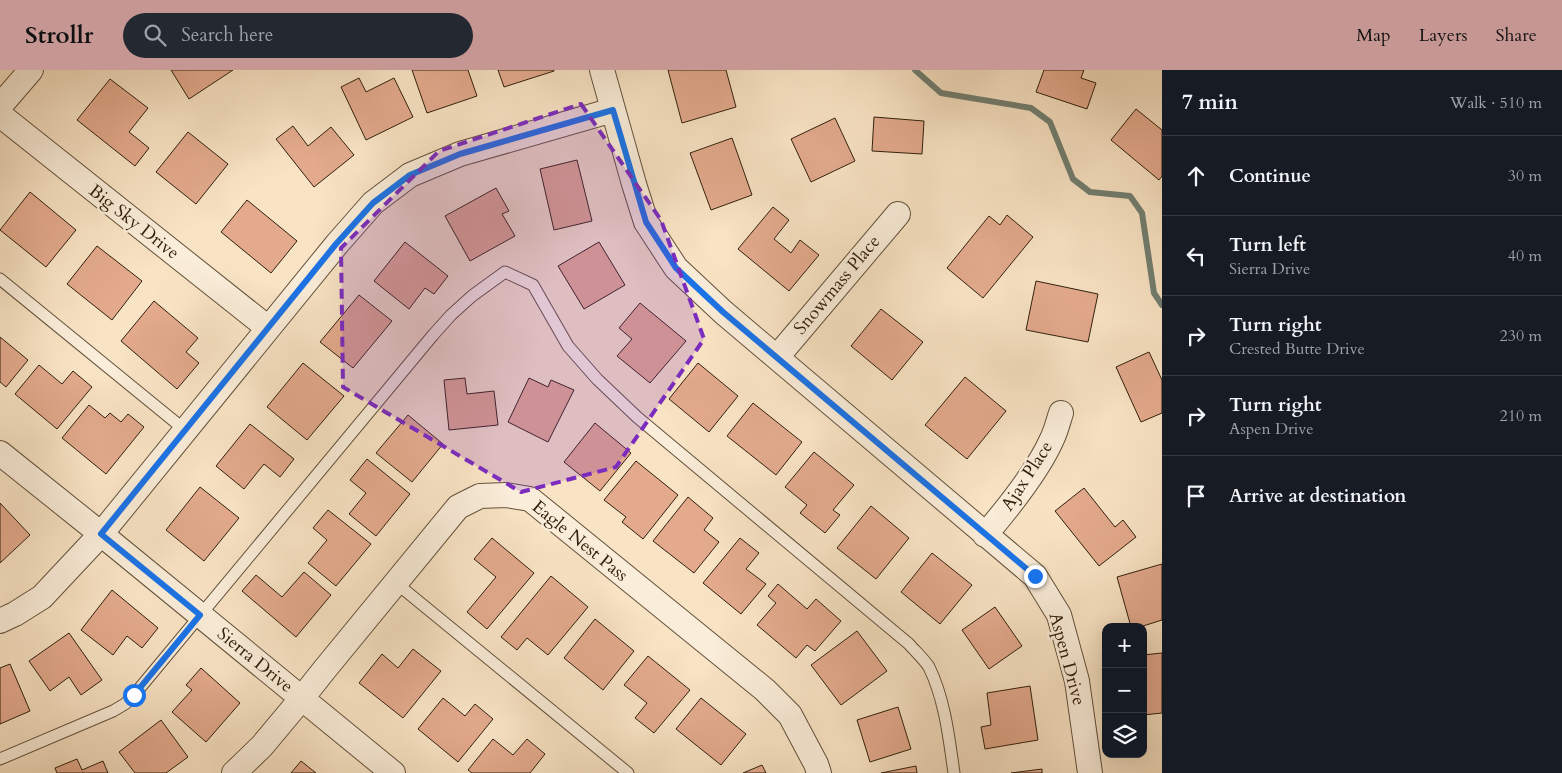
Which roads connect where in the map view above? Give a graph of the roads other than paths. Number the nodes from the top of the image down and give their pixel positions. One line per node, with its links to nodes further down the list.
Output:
1 (30, 70): 3 (street)
2 (602, 70): 4 (street, Aspen Drive)
3 (0, 106)
4 (613, 110): 8 (street); 9 (street, Aspen Drive)
5 (0, 115): 8 (street, Big Sky Drive)
6 (898, 214): 9 (street, Snowmass Place)
7 (0, 278): 11 (lane)
8 (268, 328): 11 (street)
9 (777, 357): 14 (street, Aspen Drive)
10 (1061, 413): 14 (street, Ajax Place)
11 (185, 430): 13 (street)
12 (0, 453): 13 (street, Sierra Drive)
13 (101, 534): 16 (street, Sierra Drive); 17 (street)
14 (985, 535): 25 (street, Aspen Drive)
15 (396, 583): 18 (street, Eagle Nest Pass); 22 (lane); 23 (street, Eagle Nest Pass)
16 (200, 615): 18 (street, Sierra Drive); 19 (lane); 24 (lane)
17 (0, 621)
18 (302, 698): 20 (street, Eagle Nest Pass); 21 (street, Sierra Drive)
19 (0, 759)
20 (234, 773)
21 (393, 773)
22 (628, 773)
23 (819, 773)
24 (954, 773)
25 (1090, 773)

